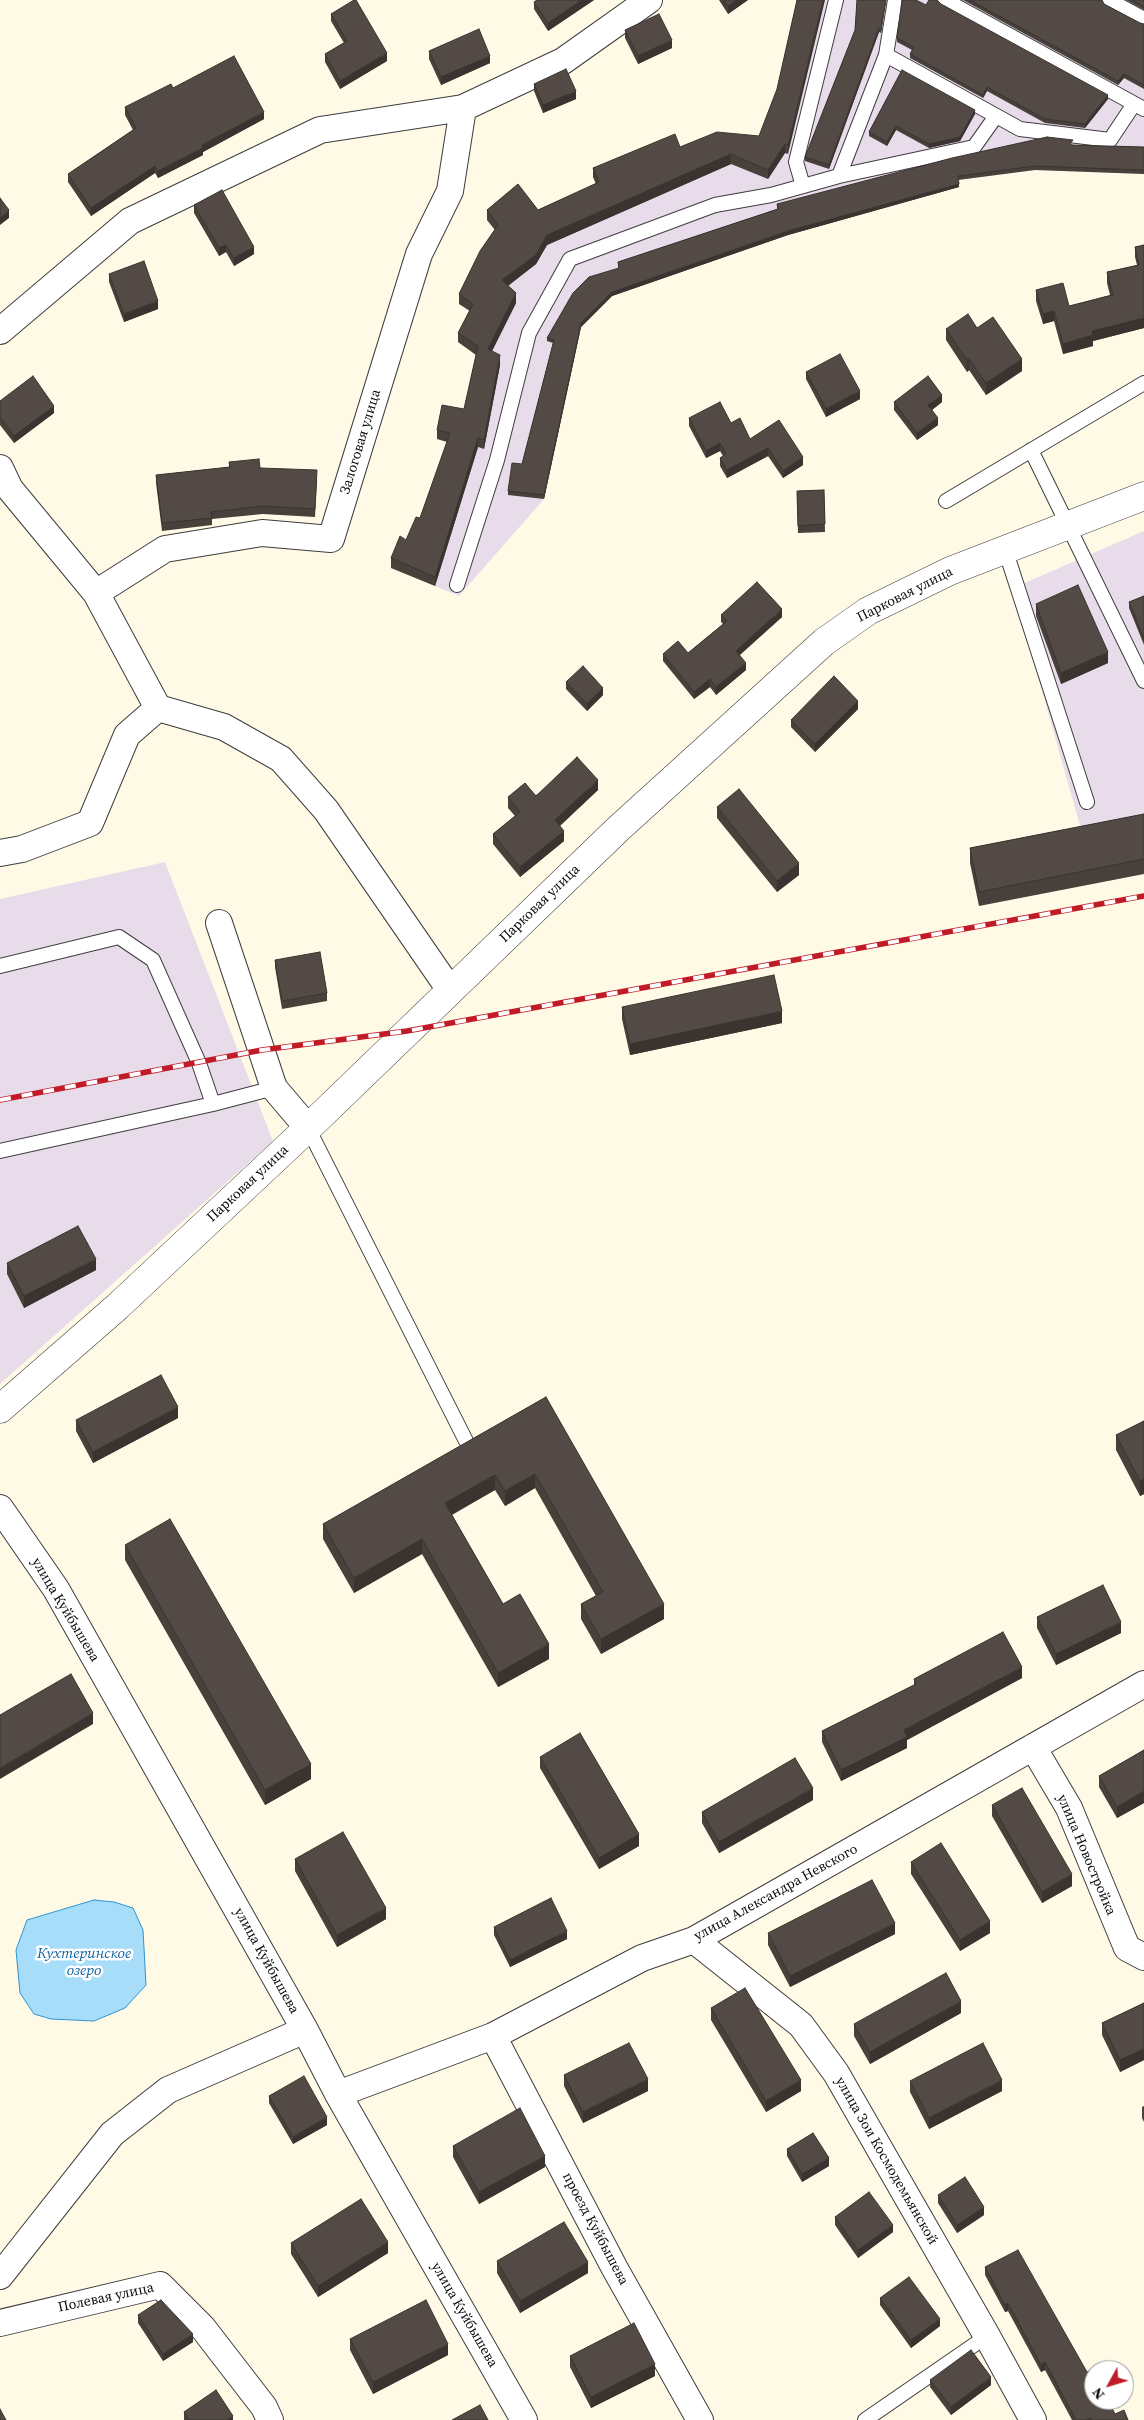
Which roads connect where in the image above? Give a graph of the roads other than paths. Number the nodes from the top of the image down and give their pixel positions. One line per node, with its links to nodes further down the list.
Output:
1 (649, 0): 9 (street)
2 (836, 0): 12 (lane)
3 (895, 0): 7 (lane)
4 (945, 0): 8 (lane)
5 (1109, 0): 6 (lane)
6 (1144, 19)
7 (886, 55): 10 (lane); 11 (lane)
8 (1139, 106): 10 (lane)
9 (463, 108): 13 (street); 22 (street, Залоговая улица)
10 (996, 116): 11 (lane)
11 (838, 176): 12 (lane)
12 (803, 186): 21 (lane)
13 (0, 332)
14 (1144, 382): 15 (lane)
15 (1031, 450): 18 (lane); 19 (lane)
16 (0, 468): 22 (street)
17 (1144, 496): 19 (street, Парковая улица)
18 (946, 501)
19 (1068, 525): 20 (street, Парковая улица); 23 (lane)
20 (1005, 549): 25 (lane); 29 (street, Парковая улица)
21 (457, 586)
22 (96, 593): 24 (street)
23 (1144, 681)
24 (158, 708): 26 (street); 29 (street)
25 (1087, 802)
26 (0, 853)
27 (219, 923): 30 (street)
28 (0, 966): 31 (lane)
29 (450, 990): 32 (street, Парковая улица)
30 (274, 1088): 31 (lane); 32 (street)
31 (213, 1104): 33 (lane)
32 (308, 1128): 34 (street, Парковая улица); 35 (lane)
33 (0, 1151)
34 (0, 1409)
35 (466, 1441)
36 (0, 1508): 41 (street, улица Куйбышева)
37 (1144, 1684): 38 (street, улица Александра Невского)
38 (1034, 1747): 39 (street, улица Александра Невского); 40 (street, улица Новостройка)
39 (694, 1940): 42 (street, улица Александра Невского); 46 (street, улица Зои Космодемьянской)
40 (1144, 1957)
41 (305, 2030): 43 (street, улица Куйбышева); 44 (street)
42 (493, 2036): 43 (street, улица Александра Невского); 49 (street, проезд Куйбышева)
43 (338, 2094): 48 (street, улица Куйбышева)
44 (0, 2276)
45 (0, 2323): 47 (street, Полевая улица)
46 (987, 2336): 50 (lane); 51 (street, улица Зои Космодемьянской)
47 (270, 2420)
48 (524, 2420)
49 (700, 2420)
50 (865, 2420)
51 (1033, 2420)

